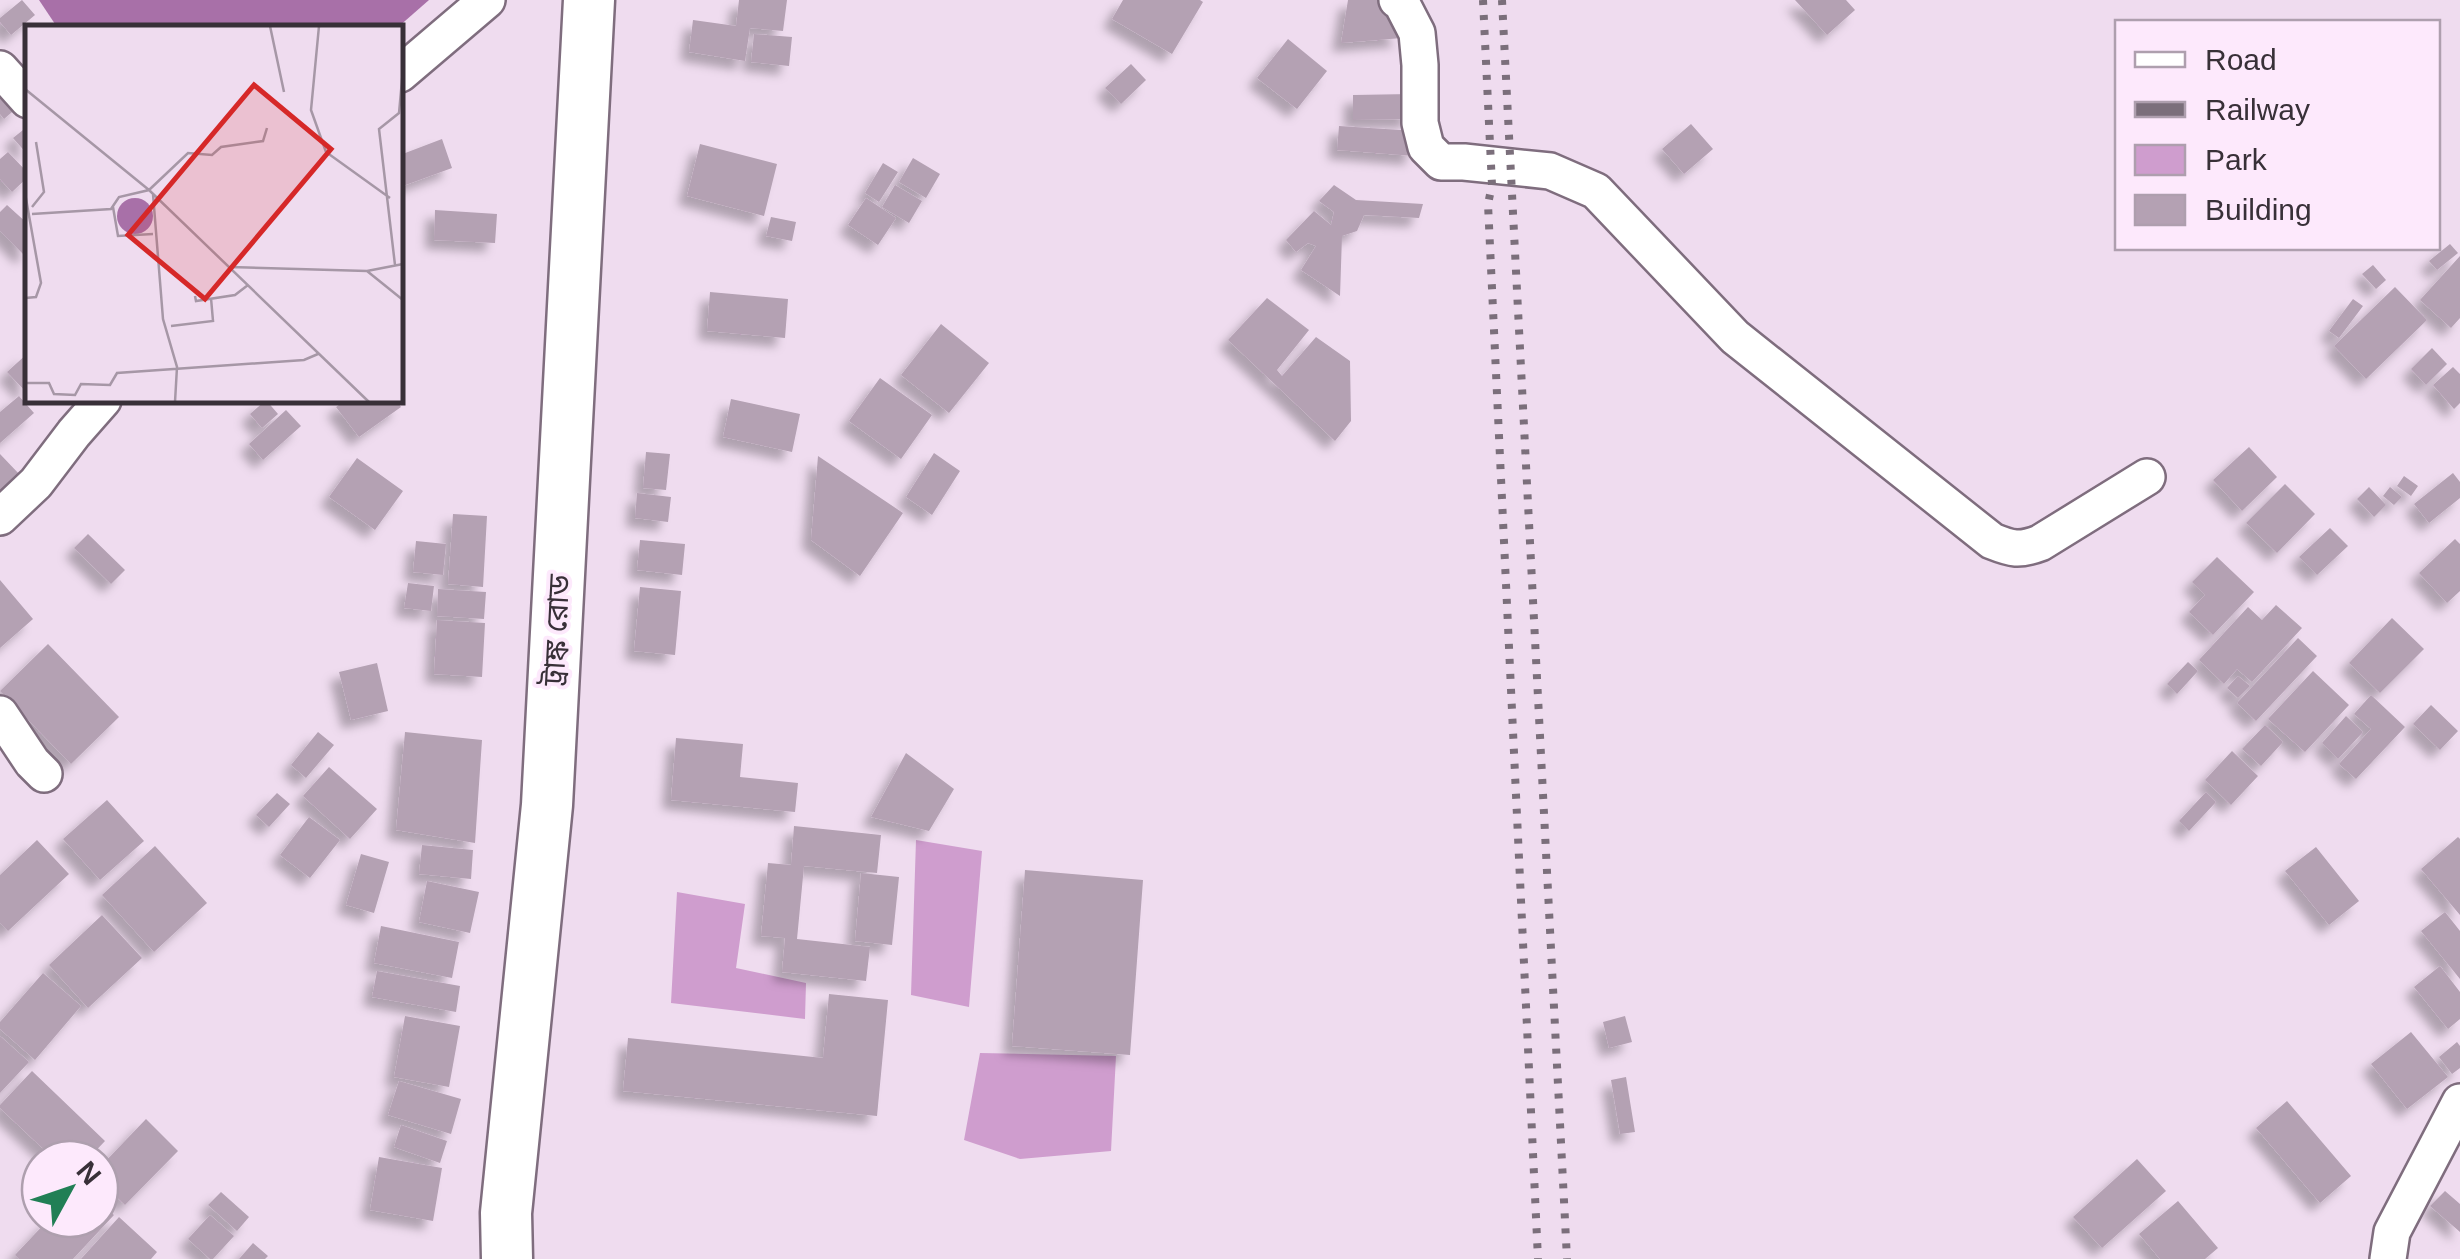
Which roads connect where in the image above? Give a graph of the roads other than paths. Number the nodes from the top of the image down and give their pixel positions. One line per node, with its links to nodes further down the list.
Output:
1 (487, 0): 5 (street)
2 (589, 0): 13 (main road, ট্রাঙ্ক রোড)
3 (1398, 0): 8 (street)
4 (0, 69): 6 (street)
5 (402, 72)
6 (25, 97)
7 (102, 402): 9 (street)
8 (2147, 477)
9 (0, 517)
10 (0, 714): 11 (street)
11 (44, 774)
12 (2460, 1102): 14 (street)
13 (511, 1254)
14 (2388, 1259)

